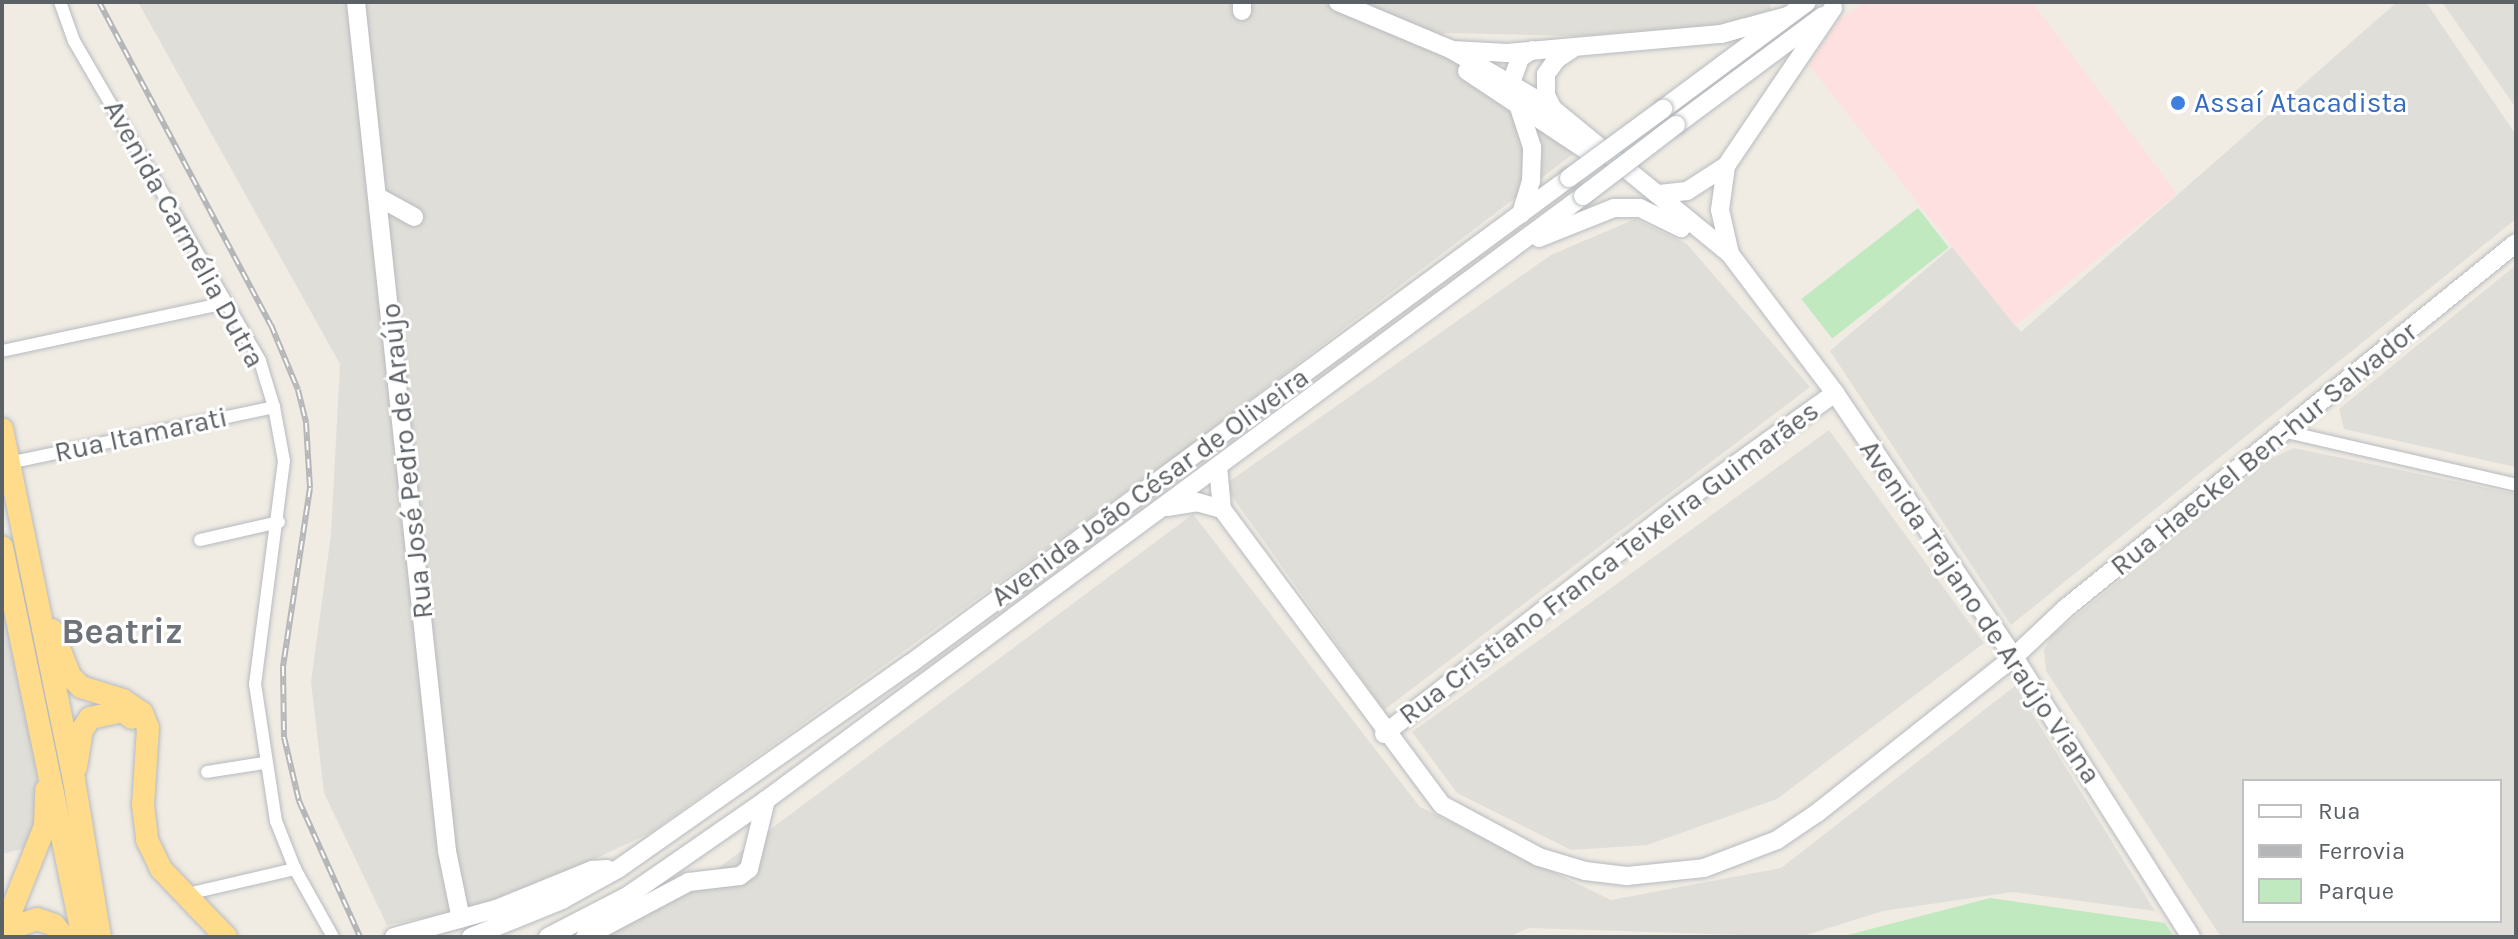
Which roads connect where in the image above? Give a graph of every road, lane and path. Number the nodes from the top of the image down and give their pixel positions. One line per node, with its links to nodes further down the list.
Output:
1 (60, 2): 26 (street, Avenida Carmélia Dutra)
2 (356, 2): 18 (street, Rua José Pedro de Araújo)
3 (1338, 2): 6 (street)
4 (1833, 4): 16 (street, Avenida Trajano de Araújo Viana); 23 (street, Avenida João César de Oliveira, bridge)
5 (1792, 8): 7 (street); 11 (street, Avenida João César de Oliveira)
6 (1411, 33): 9 (street); 13 (street, Avenida Trajano de Araújo Viana)
7 (1721, 34): 8 (street); 11 (street)
8 (1579, 47): 10 (street); 14 (street)
9 (1452, 50): 10 (street); 12 (street, Avenida Trajano de Araújo Viana)
10 (1532, 50): 12 (street)
11 (1727, 61): 19 (street, Avenida João César de Oliveira, bridge)
12 (1511, 83): 13 (street); 14 (street, Avenida Trajano de Araújo Viana)
13 (1518, 104): 15 (street, Avenida Trajano de Araújo Viana); 19 (street)
14 (1553, 109): 17 (street, Avenida Trajano de Araújo Viana)
15 (1607, 166): 17 (street); 21 (street, Avenida Trajano de Araújo Viana)
16 (1726, 166): 17 (street); 24 (street, Avenida Trajano de Araújo Viana)
17 (1665, 196): 24 (street, Avenida Trajano de Araújo Viana)
18 (380, 198): 20 (street); 53 (street, Rua José Pedro de Araújo)
19 (1521, 214): 51 (street, Avenida João César de Oliveira)
20 (414, 217)
21 (1681, 228): 23 (street); 25 (street, Avenida Trajano de Araújo Viana)
22 (2516, 243): 31 (street, Rua Haeckel Ben-hur Salvador)
23 (1510, 249): 33 (street, Avenida João César de Oliveira)
24 (1730, 254): 25 (street, Avenida Trajano de Araújo Viana)
25 (1759, 294): 28 (street, Avenida Trajano de Araújo Viana)
26 (225, 303): 27 (street); 29 (street, Avenida Carmélia Dutra)
27 (2, 351)
28 (1835, 393): 41 (street, Avenida Trajano de Araújo Viana); 42 (street, Rua Cristiano Franca Teixeira Guimarães)
29 (274, 407): 32 (street, Rua Itamarati); 37 (street, Avenida Carmélia Dutra)
30 (2, 429): 32 (highway)
31 (2287, 432): 34 (street); 41 (street, Rua Haeckel Ben-hur Salvador)
32 (9, 463): 40 (highway)
33 (1218, 466): 35 (street); 36 (street, Avenida João César de Oliveira)
34 (2516, 485)
35 (1222, 509): 36 (street); 42 (street)
36 (1153, 514): 47 (street, Avenida João César de Oliveira)
37 (279, 522): 38 (street); 44 (street, Avenida Carmélia Dutra)
38 (200, 540)
39 (2, 547): 43 (highway)
40 (31, 583): 46 (highway); 61 (highway)
41 (2014, 657): 42 (street); 66 (street, Avenida Trajano de Araújo Viana)
42 (1384, 734)
43 (47, 749): 55 (highway); 58 (highway)
44 (264, 763): 45 (street); 50 (street, Avenida Carmélia Dutra)
45 (207, 772)
46 (74, 780): 59 (highway); 60 (highway)
47 (766, 800): 48 (street, Avenida João César de Oliveira); 49 (street)
48 (718, 831): 49 (street); 54 (street, Avenida João César de Oliveira)
49 (753, 853): 54 (street)
50 (295, 869): 52 (street); 62 (street, Avenida Carmélia Dutra)
51 (618, 869): 53 (street); 64 (street, Avenida João César de Oliveira)
52 (196, 892)
53 (461, 919): 63 (street)
54 (580, 931): 65 (street, Avenida João César de Oliveira)
55 (2, 934)
56 (13, 937): 57 (highway)
57 (64, 937)
58 (83, 937)
59 (100, 937)
60 (213, 937)
61 (226, 937)
62 (333, 937)
63 (394, 937)
64 (471, 937)
65 (548, 937)
66 (2191, 937)

